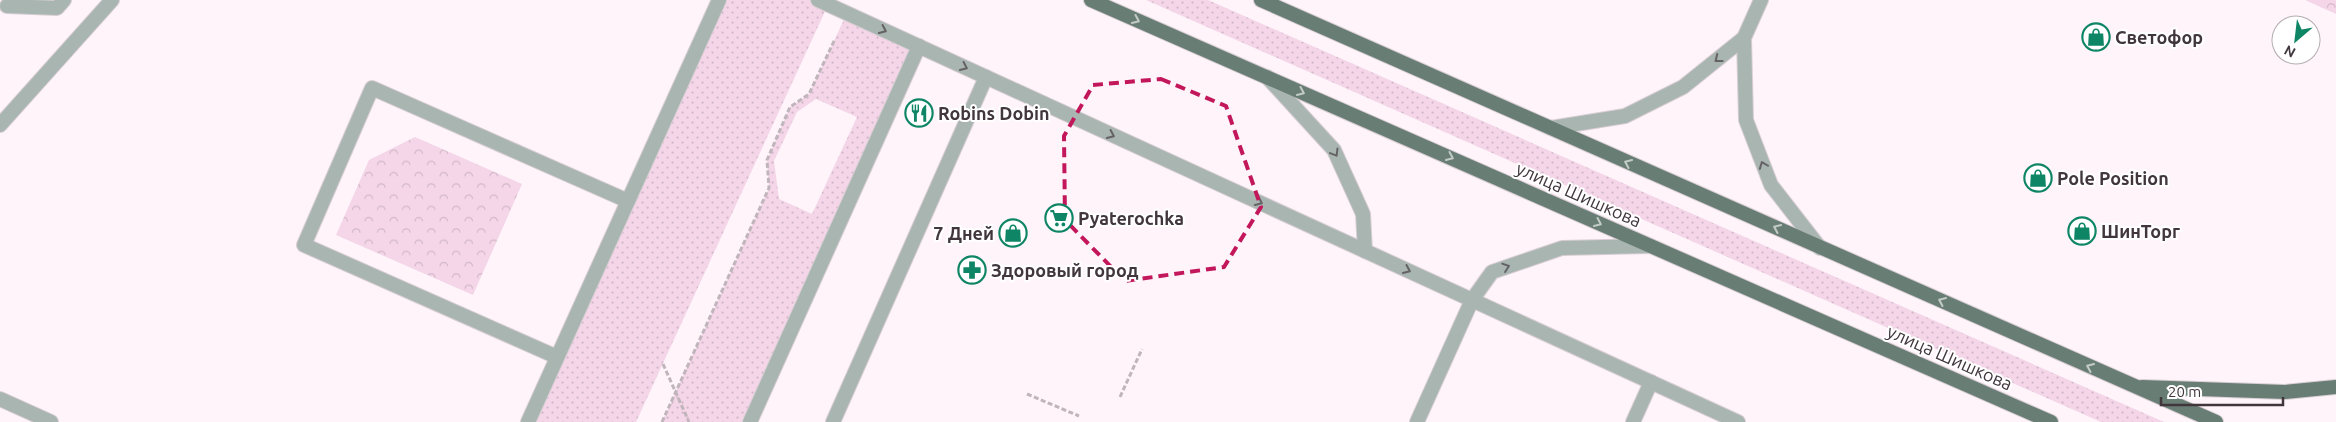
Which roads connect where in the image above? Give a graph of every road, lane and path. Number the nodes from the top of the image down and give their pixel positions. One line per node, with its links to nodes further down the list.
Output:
1 (64, 0): 8 (street)
2 (112, 0): 14 (street)
3 (719, 0): 16 (street)
4 (818, 0): 9 (street)
5 (1091, 0): 13 (main road, улица Шишкова, one-way to 13)
6 (1261, 0): 15 (main road)
7 (1761, 0): 10 (street)
8 (5, 6)
9 (847, 13): 11 (street, one-way to 11); 27 (path)
10 (1744, 38): 15 (street, one-way to 15); 18 (street, one-way to 10)
11 (919, 46): 12 (street, one-way to 12); 38 (street)
12 (986, 77): 19 (street, one-way to 19); 39 (street)
13 (1267, 78): 17 (main road, улица Шишкова, one-way to 17); 19 (street, one-way to 19)
14 (0, 125)
15 (1551, 128): 18 (main road, one-way to 15)
16 (628, 201): 22 (street); 22 (street)
17 (1650, 246): 20 (street, one-way to 17); 32 (main road, улица Шишкова)
18 (1820, 248): 25 (main road, one-way to 18)
19 (1365, 251): 20 (street, one-way to 20)
20 (1472, 300): 24 (street); 40 (street)
21 (1142, 349): 29 (path)
22 (557, 357): 35 (street)
23 (663, 364): 27 (path)
24 (1651, 382): 33 (street); 41 (street)
25 (2135, 386): 26 (main road); 43 (main road)
26 (2336, 387)
27 (675, 392): 36 (path); 37 (path)
28 (1027, 394): 31 (path)
29 (1120, 397)
30 (0, 399): 34 (street)
31 (1079, 416)
32 (2039, 418): 42 (main road, улица Шишкова)
33 (1734, 421)
34 (51, 422)
35 (528, 422)
36 (662, 422)
37 (689, 422)
38 (750, 422)
39 (833, 422)
40 (1417, 422)
41 (1633, 422)
42 (2051, 422)
43 (2216, 422)

